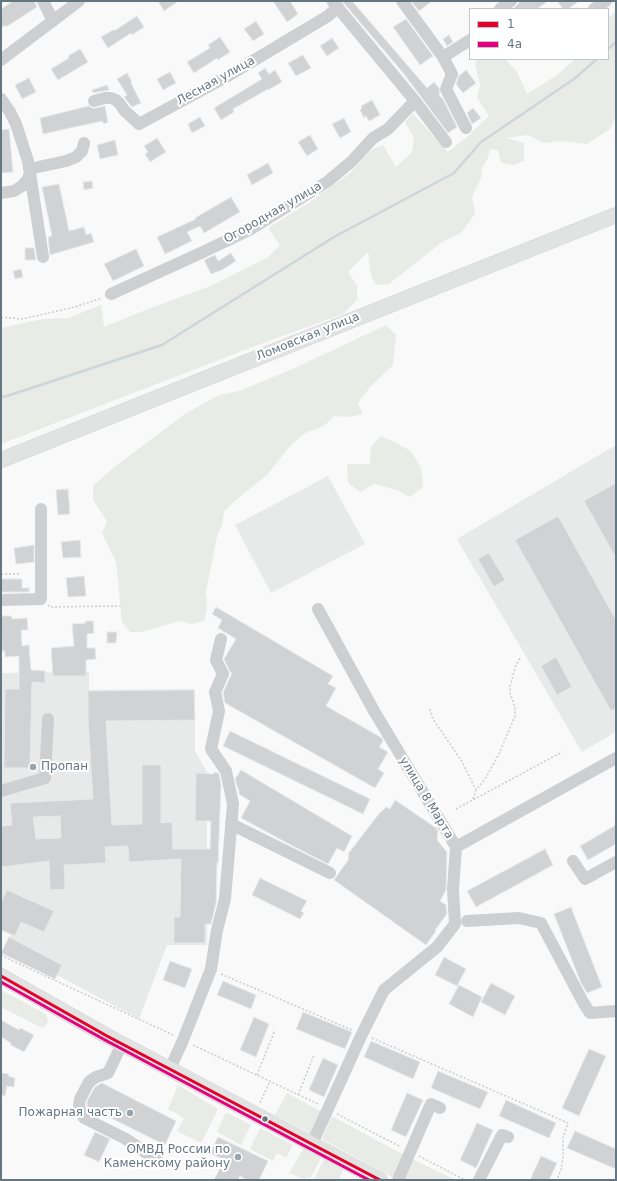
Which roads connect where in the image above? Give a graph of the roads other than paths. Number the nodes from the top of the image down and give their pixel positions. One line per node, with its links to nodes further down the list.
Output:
1 (43, 1): 9 (street)
2 (79, 1): 9 (street)
3 (402, 1): 11 (street)
4 (510, 1): 7 (street)
5 (606, 1): 8 (street)
6 (335, 4): 14 (street, Лесная улица); 15 (street, Лесная улица)
7 (501, 8)
8 (596, 8)
9 (53, 21): 12 (street)
10 (469, 41): 11 (street)
11 (444, 57): 16 (street)
12 (1, 60)
13 (1, 99): 19 (street)
14 (94, 101)
15 (415, 102): 17 (street, Лесная улица); 23 (street, Огородная улица)
16 (466, 128)
17 (446, 142)
18 (84, 143): 19 (street)
19 (30, 171): 20 (street); 22 (street)
20 (1, 193)
21 (616, 215): 24 (main road, Ломовская улица)
22 (43, 257)
23 (111, 294)
24 (1, 460)
25 (41, 509): 26 (street)
26 (1, 600)
27 (318, 609): 33 (street, улица 8 Марта)
28 (221, 639): 32 (street)
29 (48, 719): 31 (street)
30 (616, 758): 33 (street, улица 8 Марта)
31 (1, 791)
32 (231, 824): 36 (street); 41 (street)
33 (456, 847): 44 (street)
34 (573, 861): 35 (street)
35 (616, 862)
36 (330, 873)
37 (467, 921): 39 (street)
38 (1, 976): 40 (main road)
39 (616, 1011)
40 (122, 1044): 41 (main road); 45 (street)
41 (170, 1069): 44 (main road)
42 (440, 1108): 47 (street)
43 (508, 1137): 48 (street)
44 (312, 1144): 46 (main road)
45 (158, 1161)
46 (380, 1180)
47 (398, 1180)
48 (479, 1180)

